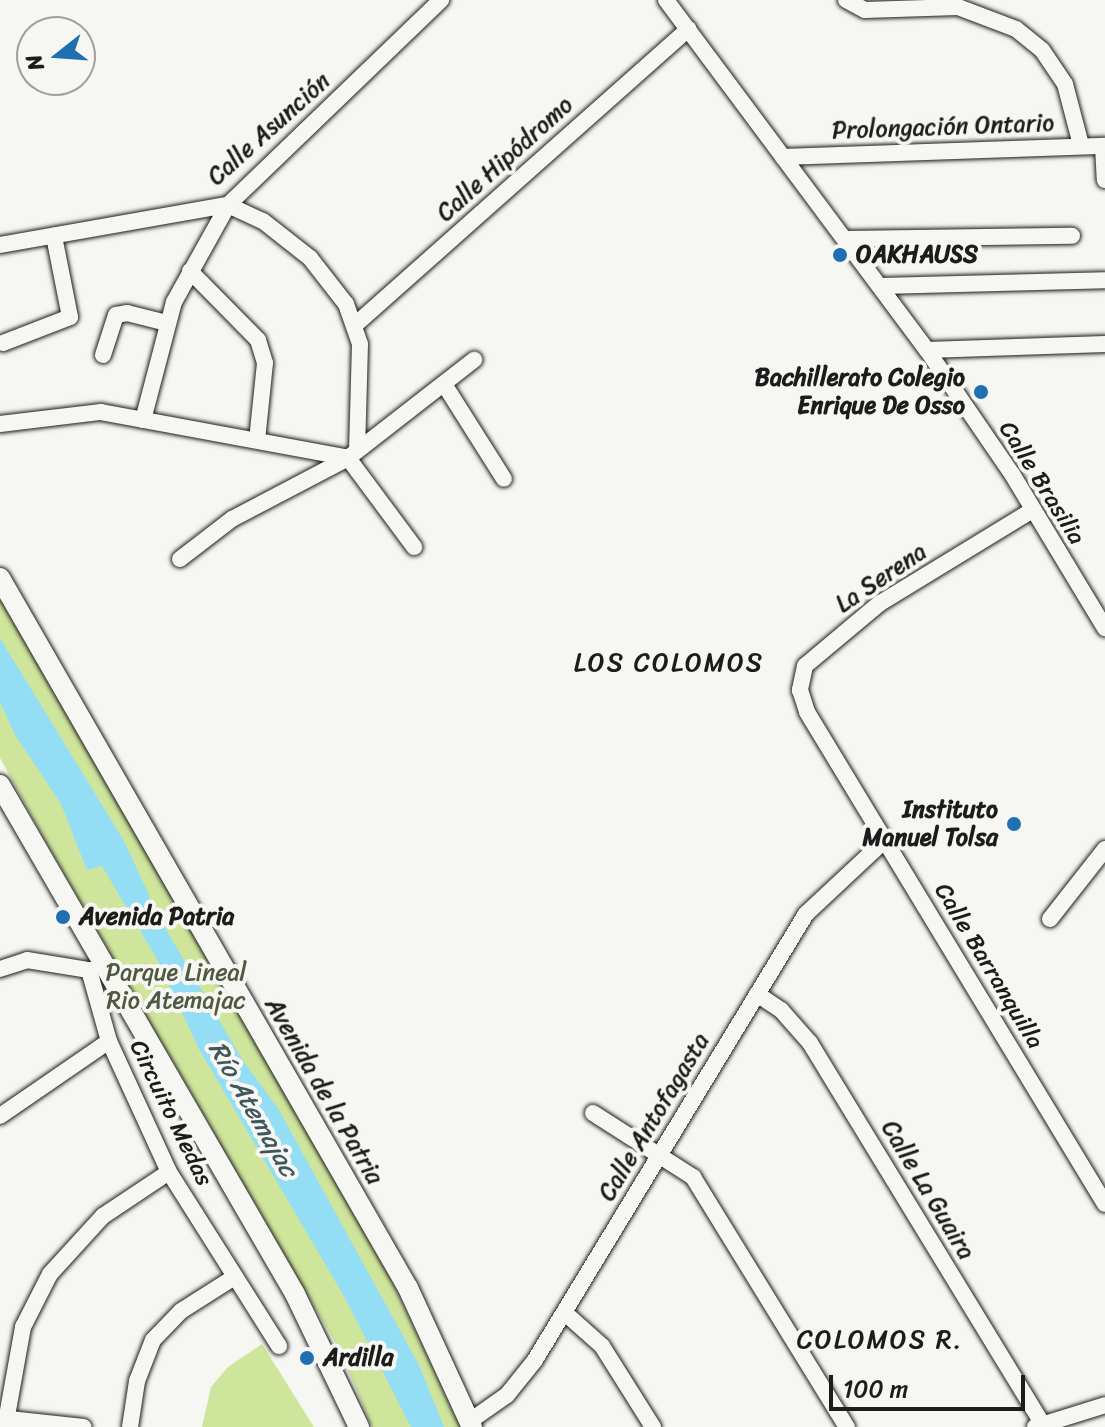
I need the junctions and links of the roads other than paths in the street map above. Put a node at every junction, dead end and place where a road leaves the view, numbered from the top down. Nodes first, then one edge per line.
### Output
1 (441, 0) edge
2 (666, 0) edge
3 (846, 0) edge
4 (688, 29) junction
5 (1081, 145) junction
6 (1104, 146) edge
7 (783, 157) junction
8 (1105, 180) edge
9 (228, 205) junction
10 (54, 236) junction
11 (1072, 236) dead end
12 (846, 239) junction
13 (0, 245) edge
14 (190, 271) junction
15 (1105, 280) edge
16 (881, 286) junction
17 (167, 323) junction
18 (355, 325) junction
19 (3, 343) dead end
20 (1105, 344) edge
21 (927, 350) junction
22 (103, 355) dead end
23 (474, 360) dead end
24 (444, 384) junction
25 (143, 420) junction
26 (0, 424) edge
27 (257, 440) junction
28 (353, 454) junction
29 (504, 479) dead end
30 (1031, 511) junction
31 (414, 547) dead end
32 (180, 559) dead end
33 (0, 578) edge
34 (1105, 628) edge
35 (807, 712) joint
36 (0, 785) edge
37 (885, 840) junction
38 (1105, 849) edge
39 (1050, 919) dead end
40 (93, 963) junction
41 (0, 969) edge
42 (757, 994) junction
43 (109, 1041) junction
44 (593, 1113) dead end
45 (0, 1116) edge
46 (659, 1154) junction
47 (169, 1172) junction
48 (1105, 1204) edge
49 (233, 1278) junction
50 (565, 1313) junction
51 (279, 1346) dead end
52 (1105, 1405) edge
53 (4, 1421) edge
54 (471, 1424) edge
55 (1039, 1426) edge
56 (84, 1427) edge
57 (130, 1427) edge
58 (359, 1427) edge
59 (653, 1427) edge
60 (847, 1427) edge

1 - 9 street, Calle Asunción
2 - 4 street, Calle Brasilia
3 - 5 street
4 - 7 street, Calle Brasilia
4 - 18 street, Calle Hipódromo
5 - 6 street, Prolongación Ontario
5 - 7 street, Prolongación Ontario
6 - 8 street
7 - 12 street, Calle Brasilia
9 - 10 street, Calle Asunción
9 - 14 street
9 - 18 street
10 - 13 street, Calle Asunción
10 - 19 street
11 - 12 street
12 - 16 street, Calle Brasilia
14 - 17 street
14 - 27 street
15 - 16 street
16 - 21 street, Calle Brasilia
17 - 22 street
17 - 25 street
18 - 28 street
20 - 21 street
21 - 30 street, Calle Brasilia
23 - 24 street
24 - 28 street
24 - 29 street
25 - 26 street
25 - 27 street
27 - 28 street
28 - 31 street
28 - 32 street
30 - 34 street, Calle Brasilia
30 - 35 street, La Serena
33 - 54 main road, Avenida de la Patria
35 - 37 street, Calle Barranquilla
36 - 40 main road
37 - 42 street, Calle Antofagasta
37 - 48 street, Calle Barranquilla
38 - 39 street
40 - 41 street
40 - 43 street, Circuito Medas
40 - 58 main road
42 - 46 street, Calle Antofagasta
42 - 55 street, Calle La Guaira
43 - 45 street
43 - 47 street, Circuito Medas
44 - 46 street
46 - 50 street, Calle Antofagasta
46 - 60 street
47 - 49 street, Circuito Medas
47 - 53 street
49 - 51 street, Circuito Medas
49 - 57 street
50 - 54 street, Calle Antofagasta
50 - 59 street
52 - 55 street
53 - 56 street

